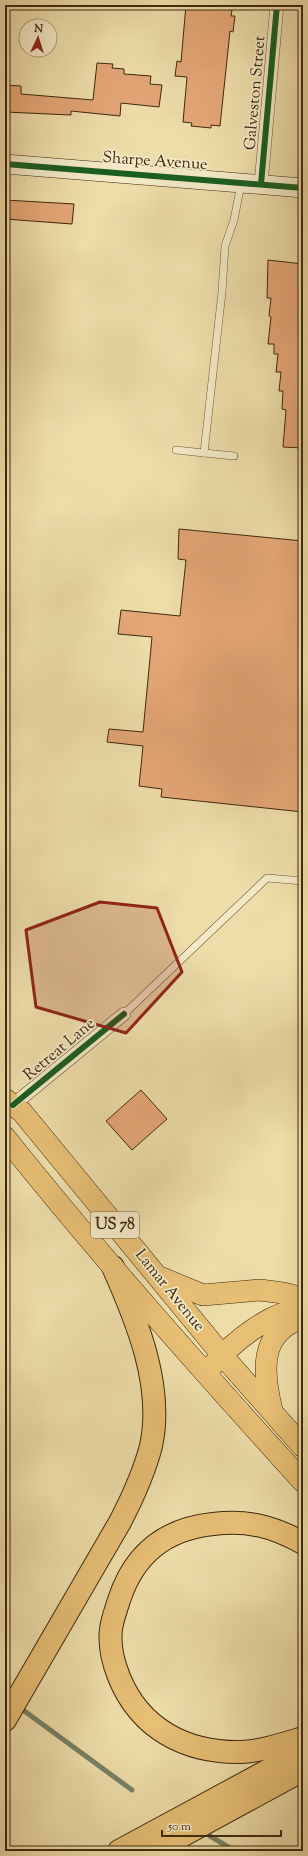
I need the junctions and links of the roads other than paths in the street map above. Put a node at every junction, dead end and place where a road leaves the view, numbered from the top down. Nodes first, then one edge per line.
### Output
1 (277, 5) edge
2 (5, 164) edge
3 (241, 182) junction
4 (261, 184) junction
5 (303, 188) edge
6 (176, 450) dead end
7 (204, 453) junction
8 (234, 456) dead end
9 (303, 881) edge
10 (124, 1014) joint
11 (9, 1102) edge
12 (5, 1137) edge
13 (113, 1267) junction
14 (156, 1275) junction
15 (303, 1298) edge
16 (303, 1308) edge
17 (303, 1318) edge
18 (222, 1355) junction
19 (205, 1374) junction
20 (273, 1413) junction
21 (303, 1447) edge
22 (303, 1482) edge
23 (303, 1543) edge
24 (5, 1720) edge
25 (303, 1738) edge
26 (303, 1748) edge
27 (303, 1770) edge
28 (119, 1851) edge
29 (154, 1851) edge

1 - 4 street, Galveston Street
2 - 3 street, Sharpe Avenue
3 - 4 street, Sharpe Avenue
3 - 7 lane
4 - 5 street, Sharpe Avenue
6 - 7 lane
7 - 8 lane
9 - 10 lane
10 - 11 street, Retreat Lane
11 - 14 main road, Lamar Avenue / US 78
12 - 13 main road, Lamar Avenue / US 78
13 - 19 main road, Lamar Avenue / US 78
13 - 24 highway
14 - 15 main road
14 - 18 main road, Lamar Avenue / US 78
16 - 18 main road
17 - 20 main road
18 - 19 main road
18 - 20 main road, Lamar Avenue / US 78
19 - 22 main road, Lamar Avenue / US 78
20 - 21 main road, Lamar Avenue / US 78
23 - 25 highway
26 - 28 highway
27 - 29 highway

